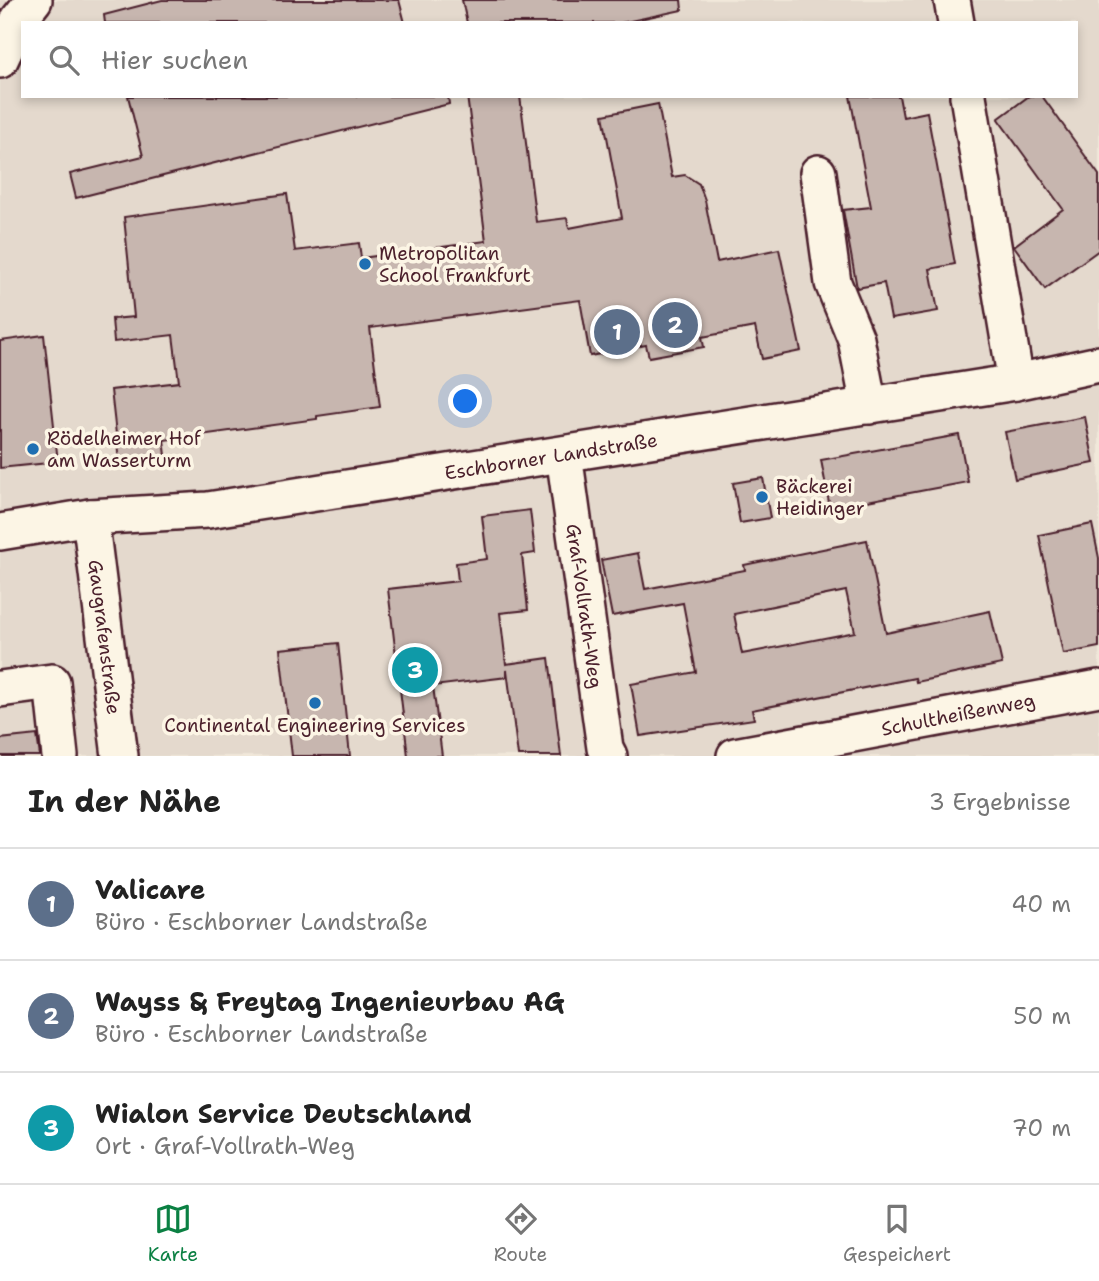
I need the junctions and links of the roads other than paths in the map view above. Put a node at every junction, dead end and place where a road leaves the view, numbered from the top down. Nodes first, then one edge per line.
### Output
1 (34, 0) edge
2 (952, 0) edge
3 (956, 21) edge
4 (0, 60) edge
5 (968, 98) edge
6 (818, 173) dead end
7 (1099, 365) edge
8 (1016, 382) junction
9 (869, 406) junction
10 (564, 454) junction
11 (89, 517) junction
12 (0, 532) edge
13 (1099, 688) edge
14 (0, 689) edge
15 (780, 752) edge
16 (60, 756) edge
17 (120, 756) edge
18 (609, 756) edge
19 (735, 756) edge

1 - 4 street
2 - 3 street
5 - 8 street
6 - 9 street
7 - 8 street, Eschborner Landstraße
8 - 9 street, Eschborner Landstraße
9 - 10 street, Eschborner Landstraße
10 - 11 street, Eschborner Landstraße
10 - 18 street, Graf-Vollrath-Weg
11 - 12 street, Eschborner Landstraße
11 - 17 street, Gaugrafenstraße
13 - 15 street, Schultheißenweg
14 - 16 street
15 - 19 street, Schultheißenweg

